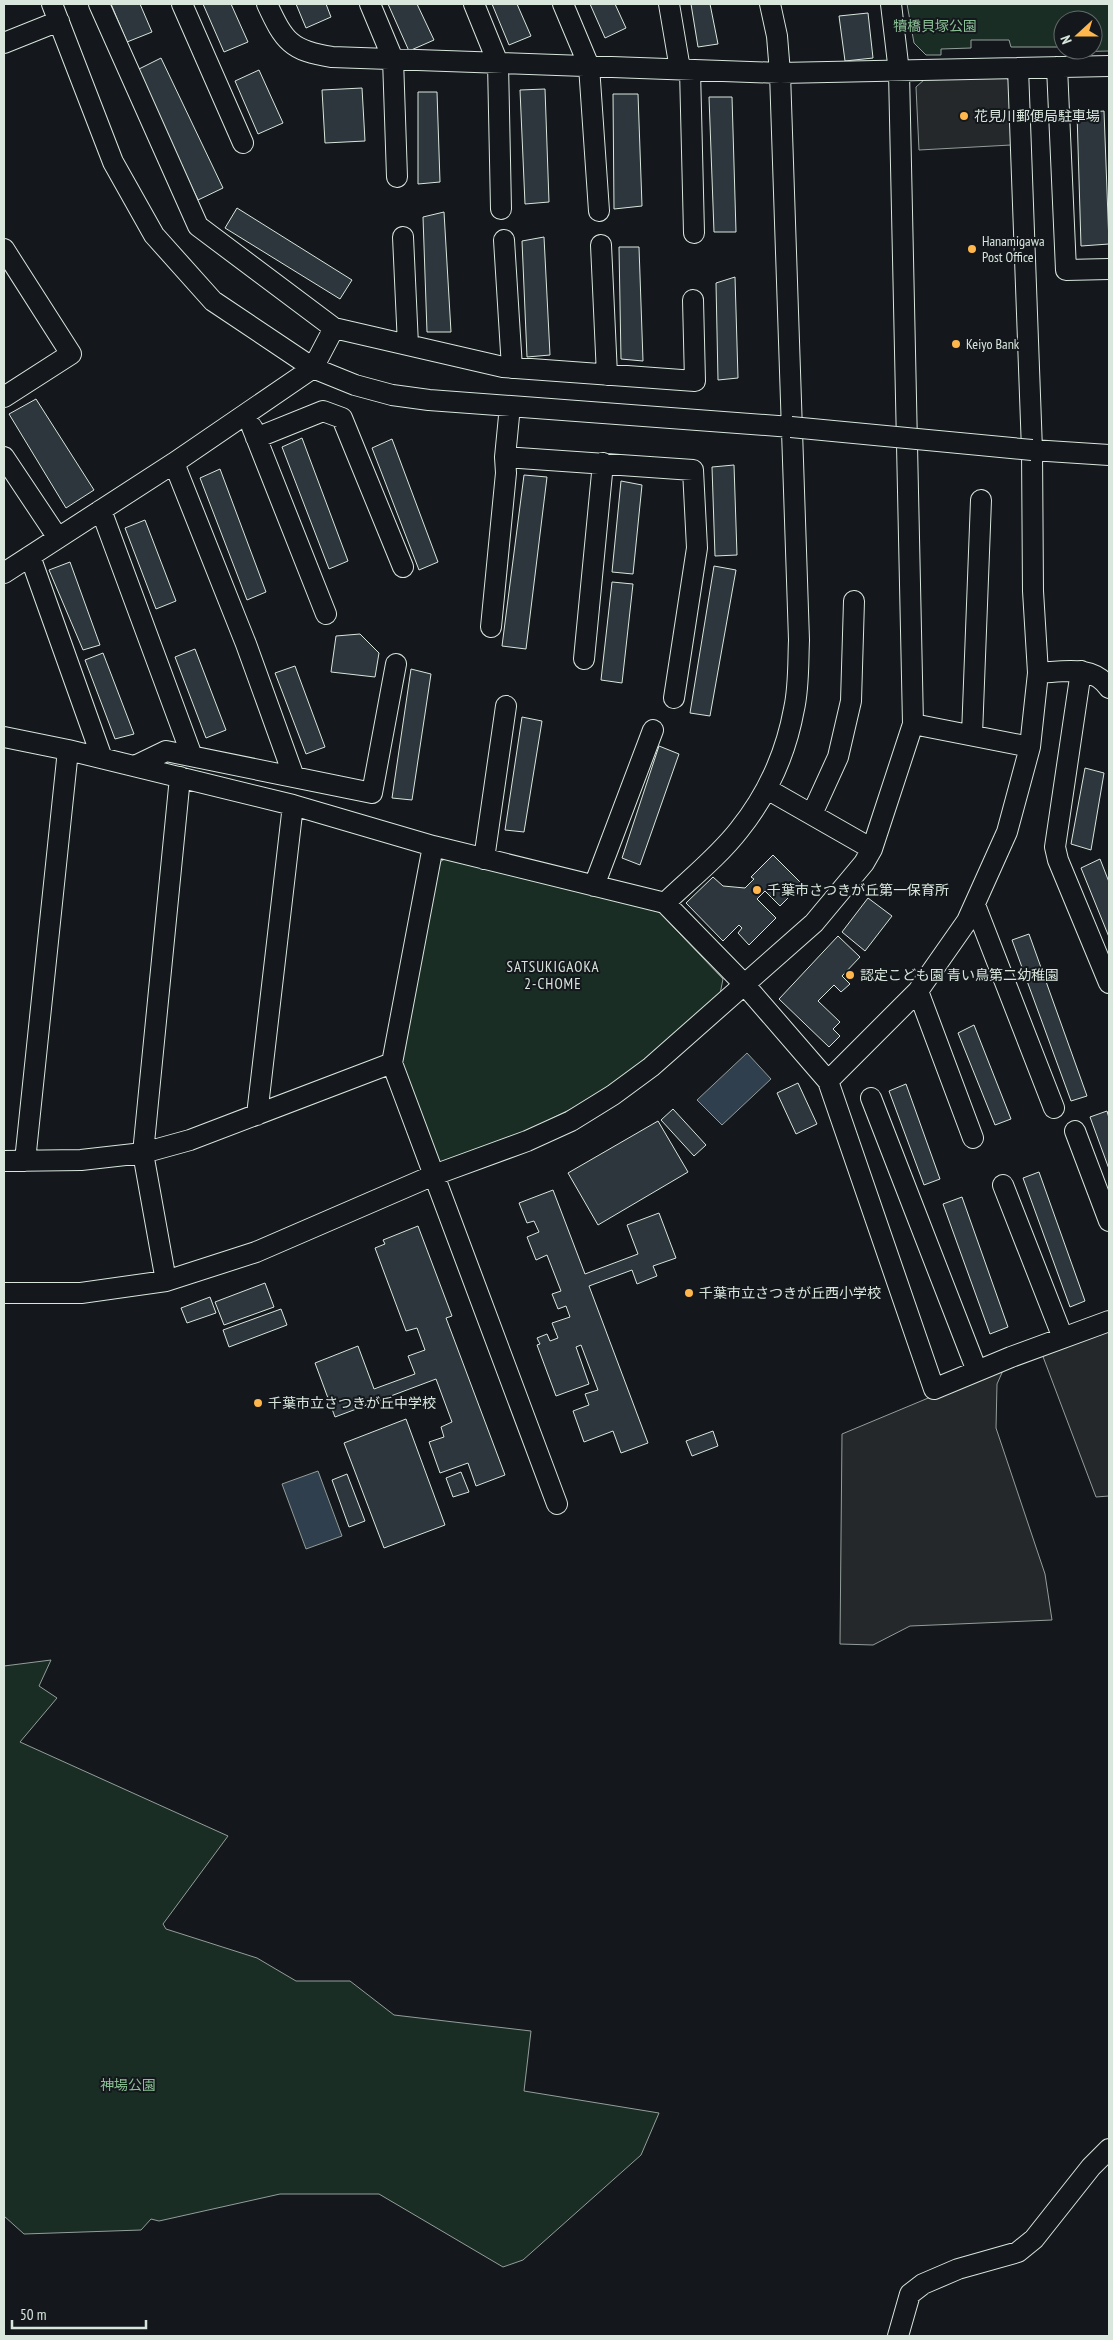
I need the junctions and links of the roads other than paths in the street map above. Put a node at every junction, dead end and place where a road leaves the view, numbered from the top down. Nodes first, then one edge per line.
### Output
1 (99, 4) edge
2 (182, 4) edge
3 (267, 4) edge
4 (370, 4) edge
5 (474, 4) edge
6 (564, 4) edge
7 (669, 4) edge
8 (770, 4) edge
9 (891, 4) edge
10 (55, 12) edge
11 (4, 43) edge
12 (393, 59) junction
13 (498, 63) junction
14 (590, 66) junction
15 (1109, 66) edge
16 (1056, 67) junction
17 (1018, 68) junction
18 (685, 70) junction
19 (899, 72) junction
20 (780, 73) junction
21 (242, 143) dead end
22 (397, 177) dead end
23 (501, 209) dead end
24 (599, 211) dead end
25 (694, 233) dead end
26 (404, 237) dead end
27 (504, 240) dead end
28 (601, 245) dead end
29 (4, 249) edge
30 (1109, 269) edge
31 (693, 300) dead end
32 (334, 328) junction
33 (408, 345) junction
34 (313, 368) junction
35 (512, 368) junction
36 (606, 375) junction
37 (4, 397) edge
38 (510, 406) junction
39 (247, 413) junction
40 (791, 427) junction
41 (256, 438) junction
42 (1032, 450) junction
43 (1109, 455) edge
44 (505, 456) junction
45 (4, 457) edge
46 (174, 463) junction
47 (603, 464) junction
48 (981, 500) dead end
49 (101, 510) junction
50 (58, 538) junction
51 (30, 556) junction
52 (403, 567) dead end
53 (4, 573) edge
54 (854, 601) dead end
55 (326, 614) dead end
56 (491, 627) dead end
57 (584, 660) dead end
58 (396, 664) dead end
59 (1081, 671) junction
60 (1038, 673) junction
61 (1109, 688) edge
62 (674, 698) dead end
63 (506, 706) dead end
64 (912, 724) junction
65 (653, 730) dead end
66 (972, 736) junction
67 (4, 737) edge
68 (1030, 747) junction
69 (68, 750) junction
70 (192, 756) junction
71 (102, 758) junction
72 (135, 766) junction
73 (180, 777) junction
74 (294, 777) junction
75 (767, 789) junction
76 (293, 804) junction
77 (812, 814) junction
78 (433, 846) junction
79 (872, 849) junction
80 (484, 859) junction
81 (594, 886) junction
82 (665, 902) junction
83 (975, 904) junction
84 (1109, 983) edge
85 (744, 984) junction
86 (918, 991) junction
87 (392, 1064) junction
88 (828, 1081) junction
89 (871, 1098) dead end
90 (1054, 1108) dead end
91 (257, 1115) junction
92 (1075, 1131) dead end
93 (973, 1138) dead end
94 (143, 1153) junction
95 (4, 1161) edge
96 (25, 1161) junction
97 (434, 1175) junction
98 (1003, 1185) dead end
99 (1109, 1221) edge
100 (166, 1281) junction
101 (4, 1293) edge
102 (1109, 1321) edge
103 (1063, 1338) junction
104 (977, 1372) junction
105 (557, 1504) dead end
106 (1109, 2149) edge
107 (898, 2336) edge

1 - 32 street
2 - 21 street
3 - 12 street
4 - 12 street
5 - 13 street
6 - 14 street
7 - 18 street
8 - 20 street
9 - 19 street
10 - 11 street
10 - 34 street
12 - 13 street
12 - 22 street
13 - 14 street
13 - 23 street
14 - 18 street
14 - 24 street
15 - 16 street
16 - 17 street
16 - 30 street
17 - 19 street
17 - 42 street
18 - 20 street
18 - 25 street
19 - 20 street
19 - 64 street
20 - 40 street
26 - 33 street
27 - 35 street
28 - 36 street
29 - 37 street
31 - 36 street
32 - 33 street
32 - 34 street
33 - 35 street
34 - 38 street
34 - 39 street
35 - 36 street
38 - 40 street
38 - 44 street
39 - 41 street
39 - 46 street
40 - 42 street, bridge
40 - 75 street
41 - 52 street
41 - 55 street
42 - 43 street
42 - 60 street
44 - 47 street
44 - 56 street
45 - 50 street
46 - 49 street
46 - 74 street
47 - 57 street
47 - 62 street
48 - 66 street
49 - 50 street
49 - 70 street
50 - 51 street
51 - 53 street
51 - 71 street
54 - 77 street
58 - 74 street
59 - 60 street
59 - 61 street
59 - 84 street
60 - 68 street
63 - 80 street
64 - 66 street
64 - 79 street
65 - 81 street
66 - 68 street
67 - 69 street
68 - 83 street
69 - 71 street
69 - 96 street
70 - 72 street
70 - 74 street
71 - 72 street
72 - 73 street
73 - 76 street
73 - 94 street
75 - 77 street
75 - 82 street
76 - 78 street
76 - 91 street
77 - 79 street
78 - 80 street
78 - 87 street
79 - 85 street
80 - 81 street
81 - 82 street
82 - 85 street
83 - 86 street
83 - 90 street
85 - 88 street
85 - 97 street
86 - 88 street
86 - 93 street
87 - 91 street
87 - 97 street
88 - 104 street
89 - 104 street
91 - 94 street
92 - 99 street
94 - 96 street
94 - 100 street
95 - 96 street
97 - 100 street
97 - 105 street
98 - 103 street
100 - 101 street
102 - 103 street
103 - 104 street
106 - 107 street

